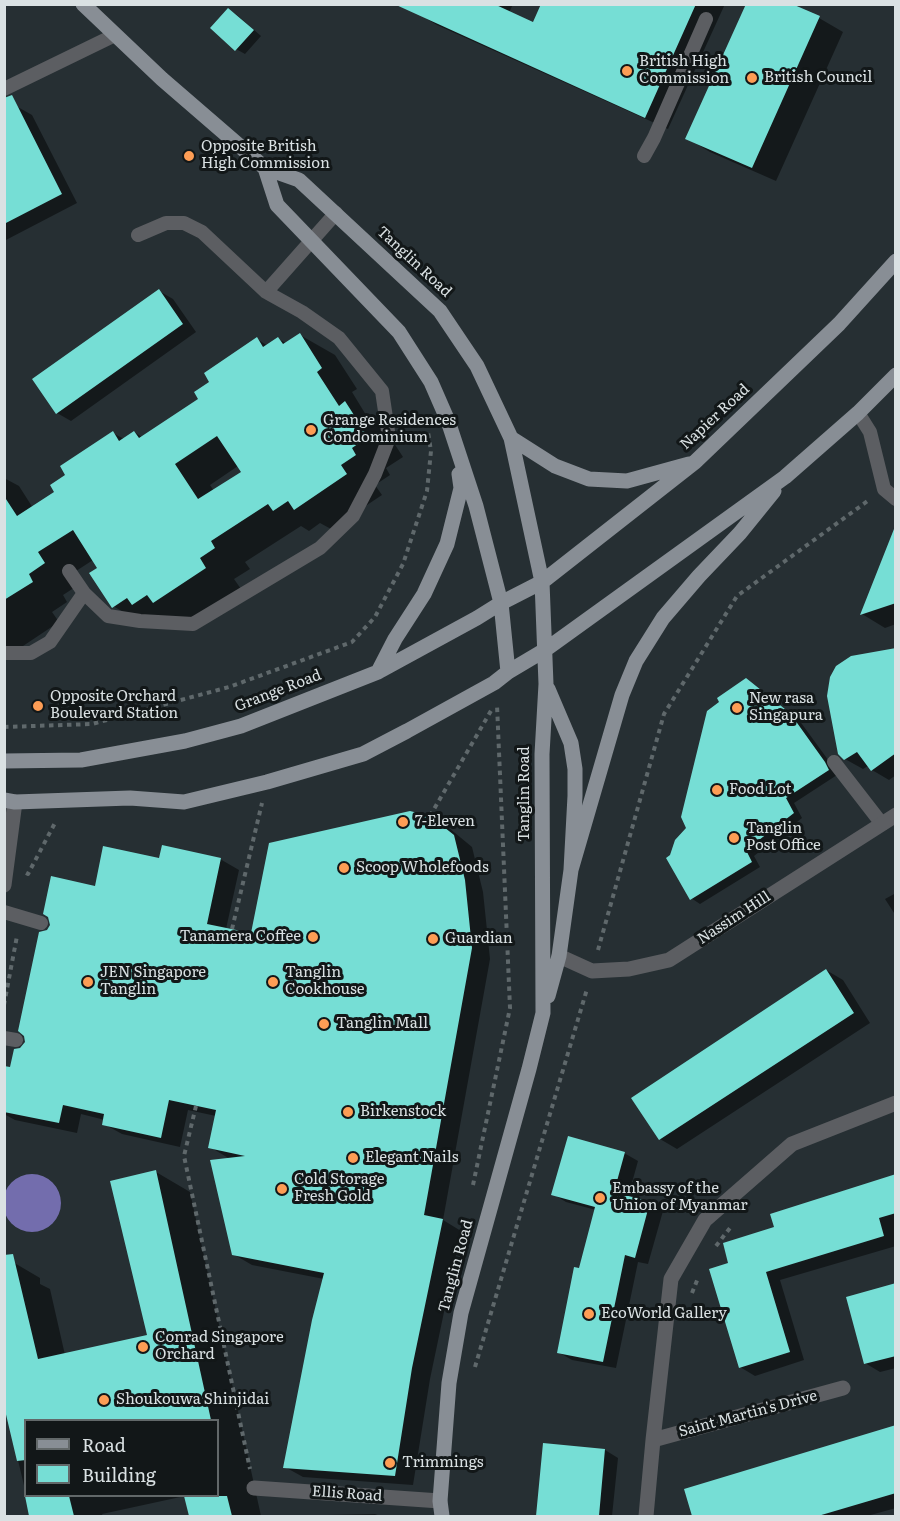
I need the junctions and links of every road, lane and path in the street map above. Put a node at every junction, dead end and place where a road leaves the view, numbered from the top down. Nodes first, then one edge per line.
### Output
1 (83, 4) edge
2 (706, 19) dead end
3 (115, 35) junction
4 (4, 90) edge
5 (644, 156) dead end
6 (264, 168) junction
7 (336, 213) junction
8 (138, 235) dead end
9 (311, 242) junction
10 (896, 261) edge
11 (266, 292) junction
12 (896, 375) edge
13 (858, 412) junction
14 (448, 421) junction
15 (511, 438) junction
16 (695, 462) junction
17 (785, 477) junction
18 (896, 499) edge
19 (69, 571) dead end
20 (543, 582) junction
21 (84, 593) junction
22 (501, 603) junction
23 (545, 650) junction
24 (4, 653) edge
25 (378, 672) junction
26 (508, 672) junction
27 (546, 684) junction
28 (4, 760) edge
29 (834, 762) dead end
30 (267, 782) junction
31 (10, 801) edge
32 (896, 815) edge
33 (430, 816) dead end
34 (58, 817) dead end
35 (882, 824) junction
36 (6, 870) junction
37 (571, 870) junction
38 (28, 874) junction
39 (4, 885) edge
40 (4, 912) edge
41 (21, 917) junction
42 (41, 923) dead end
43 (232, 929) dead end
44 (560, 956) junction
45 (4, 1005) edge
46 (543, 1013) junction
47 (896, 1104) edge
48 (196, 1106) dead end
49 (471, 1194) dead end
50 (734, 1223) dead end
51 (712, 1251) dead end
52 (701, 1269) dead end
53 (691, 1296) dead end
54 (843, 1388) dead end
55 (653, 1440) junction
56 (254, 1488) joint
57 (440, 1501) junction
58 (442, 1516) edge
59 (646, 1516) edge

1 - 3 main road, Tanglin Road
2 - 5 lane
3 - 4 lane
3 - 6 main road, Tanglin Road
6 - 7 main road, Tanglin Road
6 - 9 main road, Tanglin Road
7 - 9 lane
7 - 15 main road, Tanglin Road
8 - 11 lane
9 - 11 lane
9 - 14 main road, Tanglin Road
10 - 16 main road, Napier Road
11 - 21 lane
12 - 13 main road
13 - 17 main road
13 - 18 lane
14 - 22 main road, Tanglin Road
14 - 25 main road
15 - 16 main road
15 - 20 main road, Tanglin Road
16 - 20 main road, Napier Road
17 - 23 main road
17 - 37 main road
19 - 21 lane
20 - 22 main road, Grange Road
20 - 23 main road, Tanglin Road
21 - 24 lane
22 - 25 main road, Grange Road
22 - 26 main road, Tanglin Road
23 - 26 main road
23 - 27 main road, Tanglin Road
25 - 28 main road, Grange Road
26 - 30 main road
27 - 37 main road
27 - 46 main road, Tanglin Road
29 - 35 lane
30 - 31 main road
30 - 43 path
31 - 36 street
32 - 35 street, Nassim Hill
33 - 49 path
34 - 38 path
35 - 44 street, Nassim Hill
36 - 38 path
36 - 39 street
37 - 44 main road
38 - 41 path
40 - 41 lane
41 - 42 lane
41 - 45 path
44 - 46 main road
46 - 57 main road, Tanglin Road
47 - 55 street, Saint Martin's Drive
48 - 56 path
50 - 51 path
52 - 53 path
54 - 55 street, Saint Martin's Drive
55 - 59 street, Saint Martin's Drive
56 - 57 street, Ellis Road
57 - 58 main road, Tanglin Road

